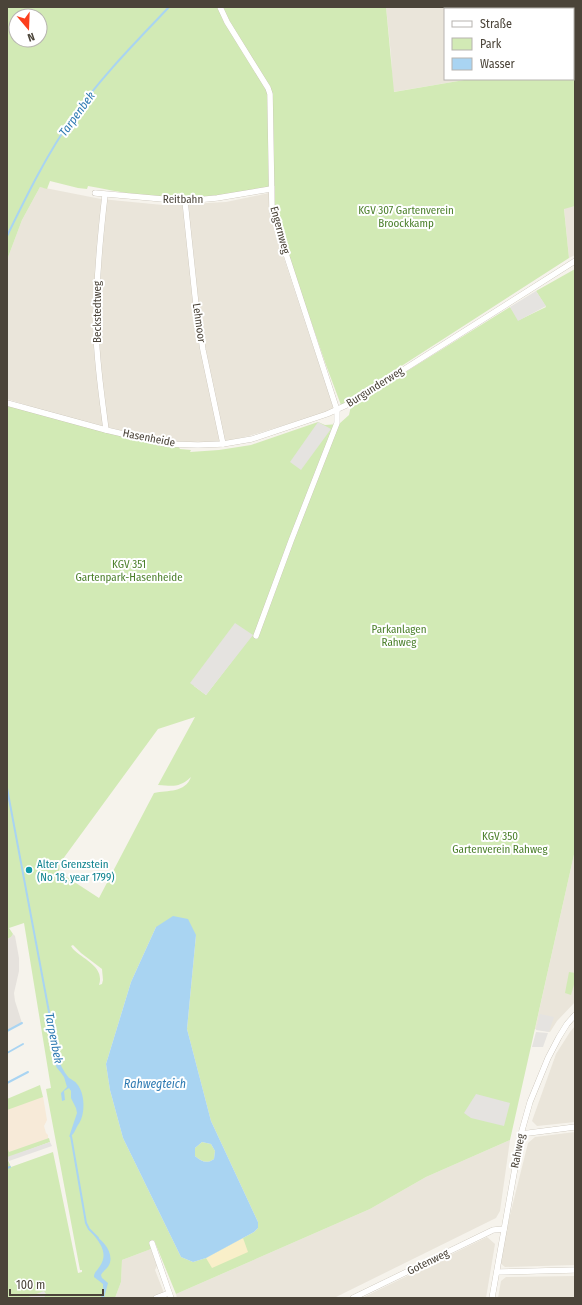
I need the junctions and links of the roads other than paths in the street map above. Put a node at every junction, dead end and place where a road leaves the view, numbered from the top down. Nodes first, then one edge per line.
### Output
1 (220, 7) edge
2 (271, 189) junction
3 (95, 193) dead end
4 (105, 195) junction
5 (185, 201) junction
6 (575, 261) edge
7 (7, 403) edge
8 (337, 410) junction
9 (106, 430) junction
10 (223, 444) junction
11 (256, 636) dead end
12 (575, 1015) edge
13 (575, 1127) edge
14 (521, 1134) junction
15 (504, 1229) junction
16 (152, 1243) dead end
17 (575, 1270) edge
18 (498, 1272) junction
19 (170, 1295) edge
20 (156, 1298) edge
21 (353, 1298) edge
22 (492, 1298) edge

1 - 2 street, Engernweg
2 - 5 street, Reitbahn
2 - 8 street, Engernweg
3 - 4 street, Reitbahn
4 - 5 street, Reitbahn
4 - 9 street, Beckstedtweg
5 - 10 street, Lehmoor
6 - 8 street, Burgunderweg
7 - 9 street, Hasenheide
8 - 10 street, Hasenheide
8 - 11 street, Burgunderweg
9 - 10 street, Hasenheide
12 - 14 street, Rahweg
13 - 14 street
14 - 15 street, Rahweg
15 - 18 street, Rahweg
15 - 21 street, Gotenweg
16 - 19 street
17 - 18 street
18 - 22 street, Rahweg
19 - 20 street

